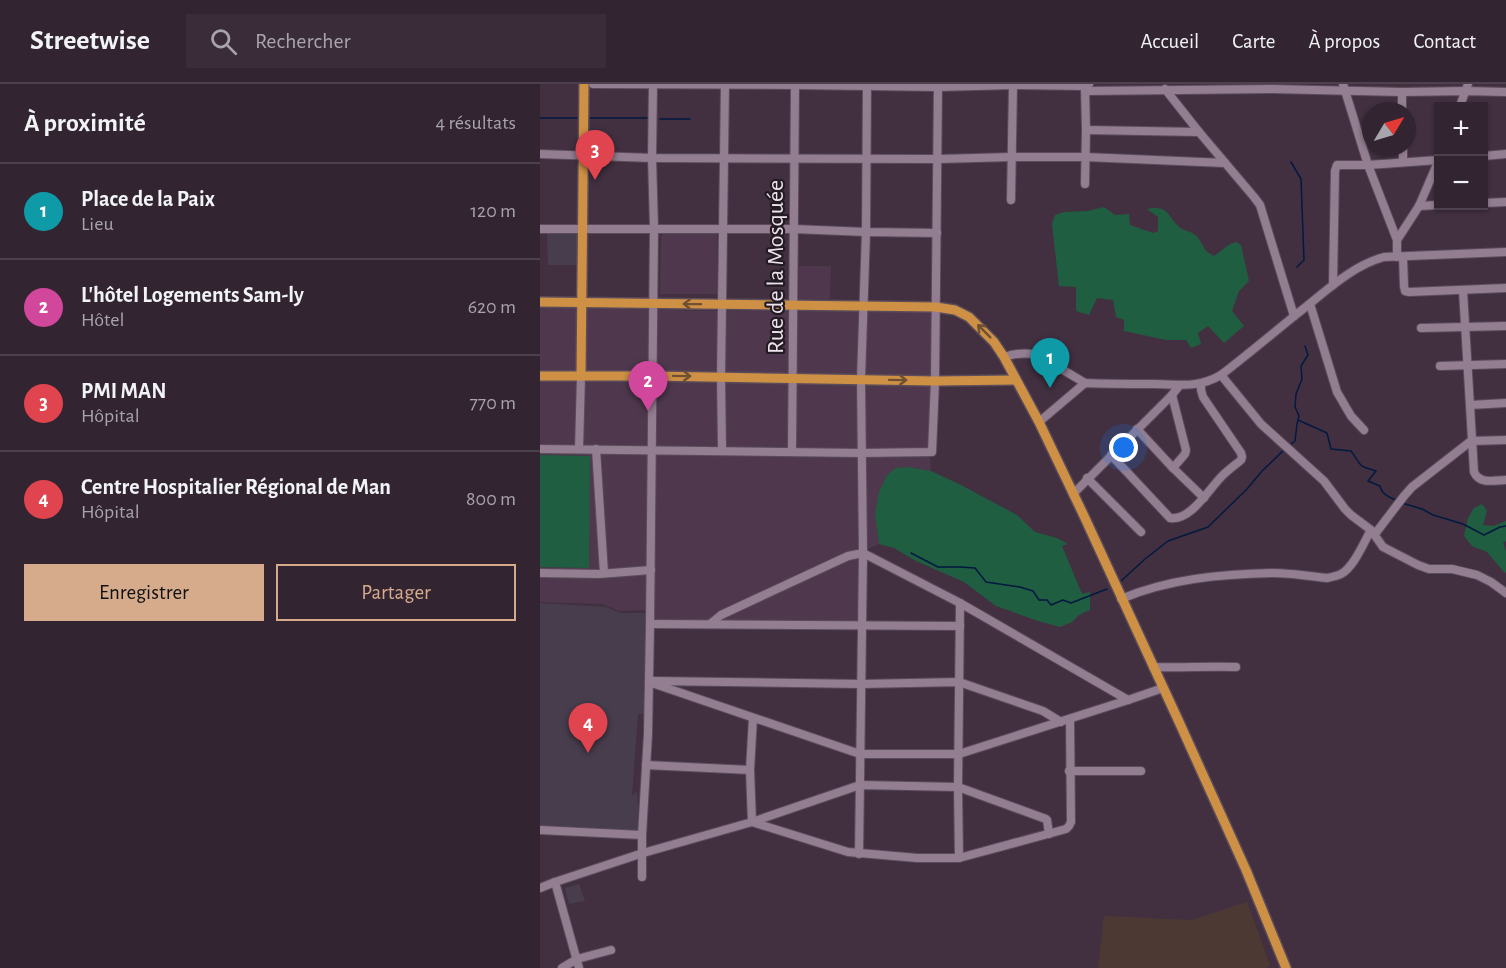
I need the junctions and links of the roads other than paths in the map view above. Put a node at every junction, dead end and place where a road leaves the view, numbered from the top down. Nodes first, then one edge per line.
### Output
1 (584, 84) edge
2 (593, 84) edge
3 (725, 84) edge
4 (795, 84) edge
5 (653, 85) edge
6 (867, 85) edge
7 (1013, 85) edge
8 (938, 86) edge
9 (1086, 86) edge
10 (1272, 86) edge
11 (1344, 87) edge
12 (1467, 87) edge
13 (1165, 89) junction
14 (1402, 92) junction
15 (1506, 92) edge
16 (1402, 102) edge
17 (1461, 102) edge
18 (1086, 130) junction
19 (1199, 132) junction
20 (540, 154) edge
21 (1506, 154) edge
22 (584, 156) junction
23 (1403, 156) edge
24 (1488, 156) edge
25 (1012, 157) junction
26 (1085, 157) junction
27 (652, 158) junction
28 (724, 158) junction
29 (795, 158) junction
30 (866, 159) junction
31 (938, 159) junction
32 (1434, 161) edge
33 (1403, 162) junction
34 (1225, 163) junction
35 (1368, 165) junction
36 (1434, 170) edge
37 (1085, 184) dead end
38 (1011, 200) dead end
39 (1506, 202) edge
40 (1488, 203) edge
41 (1434, 205) edge
42 (1419, 206) junction
43 (654, 228) junction
44 (540, 229) edge
45 (724, 229) junction
46 (794, 229) junction
47 (584, 230) junction
48 (866, 232) junction
49 (937, 233) junction
50 (1397, 240) junction
51 (1506, 252) edge
52 (1400, 257) junction
53 (1333, 285) junction
54 (1506, 288) edge
55 (1463, 291) junction
56 (540, 302) edge
57 (582, 302) junction
58 (653, 303) junction
59 (722, 304) junction
60 (1310, 304) junction
61 (794, 305) junction
62 (862, 306) junction
63 (936, 307) junction
64 (1294, 316) junction
65 (1506, 326) edge
66 (1421, 328) dead end
67 (1466, 328) junction
68 (1004, 357) junction
69 (1506, 364) edge
70 (1440, 366) dead end
71 (1467, 366) junction
72 (1221, 375) junction
73 (540, 376) edge
74 (581, 376) junction
75 (652, 376) junction
76 (721, 377) junction
77 (794, 377) junction
78 (861, 379) junction
79 (1016, 380) junction
80 (935, 381) junction
81 (1085, 383) junction
82 (1201, 384) junction
83 (1179, 386) junction
84 (1172, 395) junction
85 (1506, 403) edge
86 (1470, 405) junction
87 (1039, 422) junction
88 (1137, 429) junction
89 (1364, 430) dead end
90 (1506, 440) edge
91 (1472, 441) junction
92 (540, 449) edge
93 (579, 449) junction
94 (596, 449) junction
95 (652, 450) junction
96 (722, 450) junction
97 (792, 451) junction
98 (861, 453) junction
99 (1111, 455) junction
100 (1173, 468) junction
101 (1087, 478) junction
102 (1506, 480) edge
103 (1072, 494) junction
104 (1204, 498) junction
105 (1141, 532) dead end
106 (1373, 532) junction
107 (863, 553) junction
108 (651, 570) junction
109 (540, 573) edge
110 (604, 573) junction
111 (1506, 593) edge
112 (1121, 599) junction
113 (960, 603) junction
114 (650, 624) junction
115 (710, 624) junction
116 (862, 626) junction
117 (960, 626) junction
118 (1236, 667) dead end
119 (1153, 668) junction
120 (649, 682) junction
121 (959, 682) junction
122 (861, 684) junction
123 (1163, 688) junction
124 (1128, 700) junction
125 (753, 718) junction
126 (1070, 719) junction
127 (1061, 722) junction
128 (860, 754) junction
129 (958, 754) junction
130 (646, 765) junction
131 (750, 770) junction
132 (1069, 771) junction
133 (1141, 771) dead end
134 (860, 785) junction
135 (958, 787) junction
136 (752, 822) junction
137 (540, 830) edge
138 (1049, 834) junction
139 (642, 835) junction
140 (643, 853) junction
141 (860, 854) junction
142 (959, 858) junction
143 (642, 877) dead end
144 (555, 882) junction
145 (540, 888) edge
146 (611, 950) dead end
147 (577, 959) junction
148 (562, 968) edge
149 (579, 968) edge
150 (1286, 968) edge

1 - 22 main road
2 - 5 street
3 - 4 street
3 - 5 street
3 - 28 street
4 - 6 street
4 - 29 street, Rue de la Mosquée
5 - 27 street
6 - 8 street
6 - 30 street
7 - 8 street
7 - 9 street
7 - 25 street
8 - 31 street
9 - 13 street
9 - 18 street
10 - 11 street
10 - 13 street
11 - 14 street
11 - 35 street
12 - 14 street
12 - 15 street
12 - 17 street
13 - 19 street
14 - 16 street
18 - 19 street
18 - 26 street
19 - 34 street
20 - 22 street
21 - 24 street
22 - 27 street
22 - 47 main road
23 - 33 street
25 - 26 street
25 - 31 street
25 - 38 street
26 - 34 street
26 - 37 street
27 - 28 street
27 - 43 street
28 - 29 street
28 - 45 street
29 - 30 street
29 - 46 street, Rue de la Mosquée
30 - 31 street
30 - 48 street
31 - 49 street
32 - 33 street
33 - 35 street
34 - 64 street
35 - 50 street
35 - 53 street
36 - 42 street
39 - 40 street
41 - 42 street
42 - 50 street
43 - 45 street
43 - 47 street
43 - 58 street
44 - 47 street
45 - 46 street
45 - 59 street
46 - 48 street
46 - 61 street, Rue de la Mosquée
47 - 57 main road
48 - 49 street
48 - 62 street
49 - 63 street
50 - 52 street
51 - 52 street
52 - 53 street
52 - 55 street
53 - 60 street
54 - 55 street
55 - 67 street
56 - 57 main road
57 - 58 main road
57 - 74 main road
59 -> 58 main road
58 - 75 street
59 - 61 main road
59 - 76 street
60 - 64 street
60 - 89 street
61 - 62 main road
61 - 77 street, Rue de la Mosquée
62 - 63 main road
62 - 78 street
68 -> 63 main road
63 - 80 street
64 - 72 street
65 - 67 street
66 - 67 street
67 - 71 street
68 - 79 main road
68 - 81 street
69 - 71 street
70 - 71 street
71 - 86 street
72 - 82 street
72 - 106 street
73 - 74 main road
74 - 75 main road
74 - 93 street
75 -> 76 main road
75 - 95 street
76 - 77 main road
76 - 96 street
77 - 78 main road
77 - 97 street, Rue de la Mosquée
78 -> 80 main road
78 - 98 street
79 - 80 main road
79 - 87 main road
80 - 98 street
81 - 83 street
81 - 87 street
82 - 83 street
82 - 104 street
83 - 84 street
84 - 88 street
84 - 100 street
85 - 86 street
86 - 91 street
87 - 103 main road
88 - 99 street
88 - 100 street
90 - 91 street
91 - 102 street
91 - 106 street
92 - 93 street
93 - 94 street
94 - 95 street
94 - 110 street
95 - 96 street
95 - 108 street
96 - 97 street
97 - 98 street
98 - 107 street
99 - 101 street
99 - 104 street
100 - 104 street
101 - 103 street
101 - 105 street
103 - 112 main road
106 - 111 street
106 - 112 street
107 - 113 street
107 - 115 street
107 - 116 street
108 - 110 street
108 - 114 street
109 - 110 street
112 - 119 main road
113 - 117 street
113 - 124 street
114 - 115 street
114 - 120 street
115 - 116 street
116 - 117 street
116 - 122 street
117 - 121 street
118 - 119 street
119 - 123 main road
120 - 122 street
120 - 125 street
120 - 130 street
121 - 122 street
121 - 127 street
121 - 129 street
122 - 128 street
123 - 124 street
123 - 150 main road
124 - 126 street
125 - 128 street
125 - 131 street
126 - 127 street
126 - 132 street
127 - 129 street
128 - 129 street
128 - 134 street
129 - 135 street
130 - 131 street
130 - 139 street
131 - 136 street
132 - 133 street
132 - 138 street
134 - 135 street
134 - 136 street
134 - 141 street
135 - 138 street
135 - 142 street
136 - 140 street
136 - 141 street
137 - 139 street
138 - 142 street
139 - 140 street
140 - 143 street
140 - 144 street
141 - 142 street
144 - 145 street
144 - 147 street
146 - 147 street
147 - 148 street
147 - 149 street

